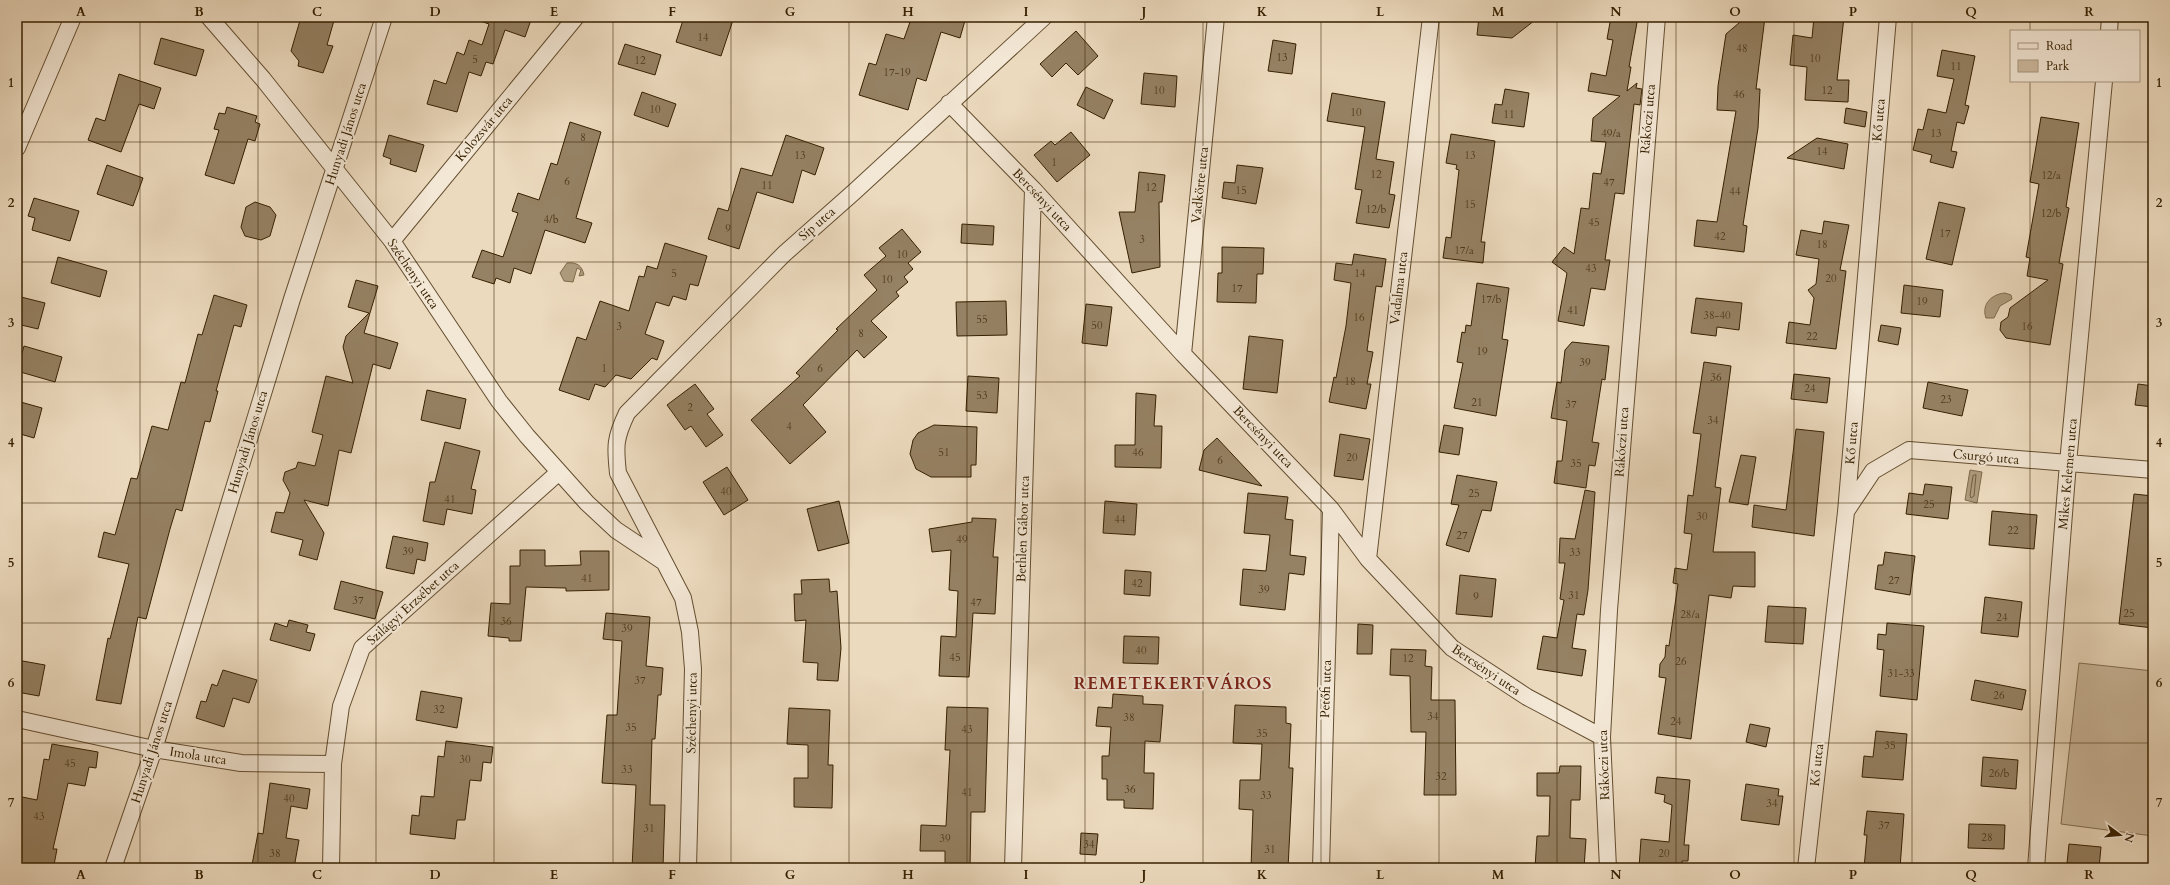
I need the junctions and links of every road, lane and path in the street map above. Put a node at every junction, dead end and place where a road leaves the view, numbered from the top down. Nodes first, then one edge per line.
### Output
1 (74, 17) edge
2 (209, 17) edge
3 (384, 17) edge
4 (576, 17) edge
5 (1044, 17) edge
6 (1216, 17) edge
7 (1431, 17) edge
8 (1657, 17) edge
9 (1888, 17) edge
10 (2110, 17) edge
11 (2109, 30) edge
12 (2104, 82) edge
13 (949, 103) junction
14 (17, 148) edge
15 (336, 169) junction
16 (1033, 189) junction
17 (392, 241) junction
18 (1183, 354) junction
19 (615, 450) joint
20 (2068, 463) junction
21 (2153, 470) edge
22 (559, 472) junction
23 (1331, 509) junction
24 (1846, 512) junction
25 (643, 518) junction
26 (616, 530) junction
27 (1368, 559) junction
28 (665, 563) junction
29 (17, 718) edge
30 (1602, 737) junction
31 (154, 749) junction
32 (333, 764) junction
33 (113, 868) edge
34 (331, 868) edge
35 (688, 868) edge
36 (1013, 868) edge
37 (1321, 868) edge
38 (1608, 868) edge
39 (1806, 868) edge
40 (2036, 868) edge

1 - 14 street
2 - 15 street, Széchenyi utca
3 - 15 street, Hunyadi János utca
4 - 17 street, Kolozsvár utca
5 - 13 street, Síp utca
6 - 18 street, Vadkörte utca
7 - 27 street, Vadalma utca
8 - 30 street, Rákóczi utca
9 - 24 street, Kő utca
10 - 11 street
12 - 20 street, Mikes Kelemen utca
13 - 16 street, Bercsényi utca
13 - 19 street, Síp utca
15 - 17 street, Széchenyi utca
15 - 31 street, Hunyadi János utca
16 - 18 street, Bercsényi utca
16 - 36 street, Bethlen Gábor utca
17 - 22 street, Széchenyi utca
18 - 23 street, Bercsényi utca
19 - 25 street, Széchenyi utca
20 - 21 street, Csurgó utca
20 - 24 street, Csurgó utca
20 - 40 street, Mikes Kelemen utca
22 - 26 street, Széchenyi utca
22 - 32 street, Szilágyi Erzsébet utca
23 - 27 street, Bercsényi utca
23 - 37 street, Petőfi utca
24 - 39 street, Kő utca
25 - 26 street
25 - 28 street, Széchenyi utca
26 - 28 street, Széchenyi utca
27 - 30 street, Bercsényi utca
28 - 35 street, Széchenyi utca
29 - 31 street, Imola utca
30 - 38 street, Rákóczi utca
31 - 32 street, Imola utca
31 - 33 street, Hunyadi János utca
32 - 34 street, Szilágyi Erzsébet utca

